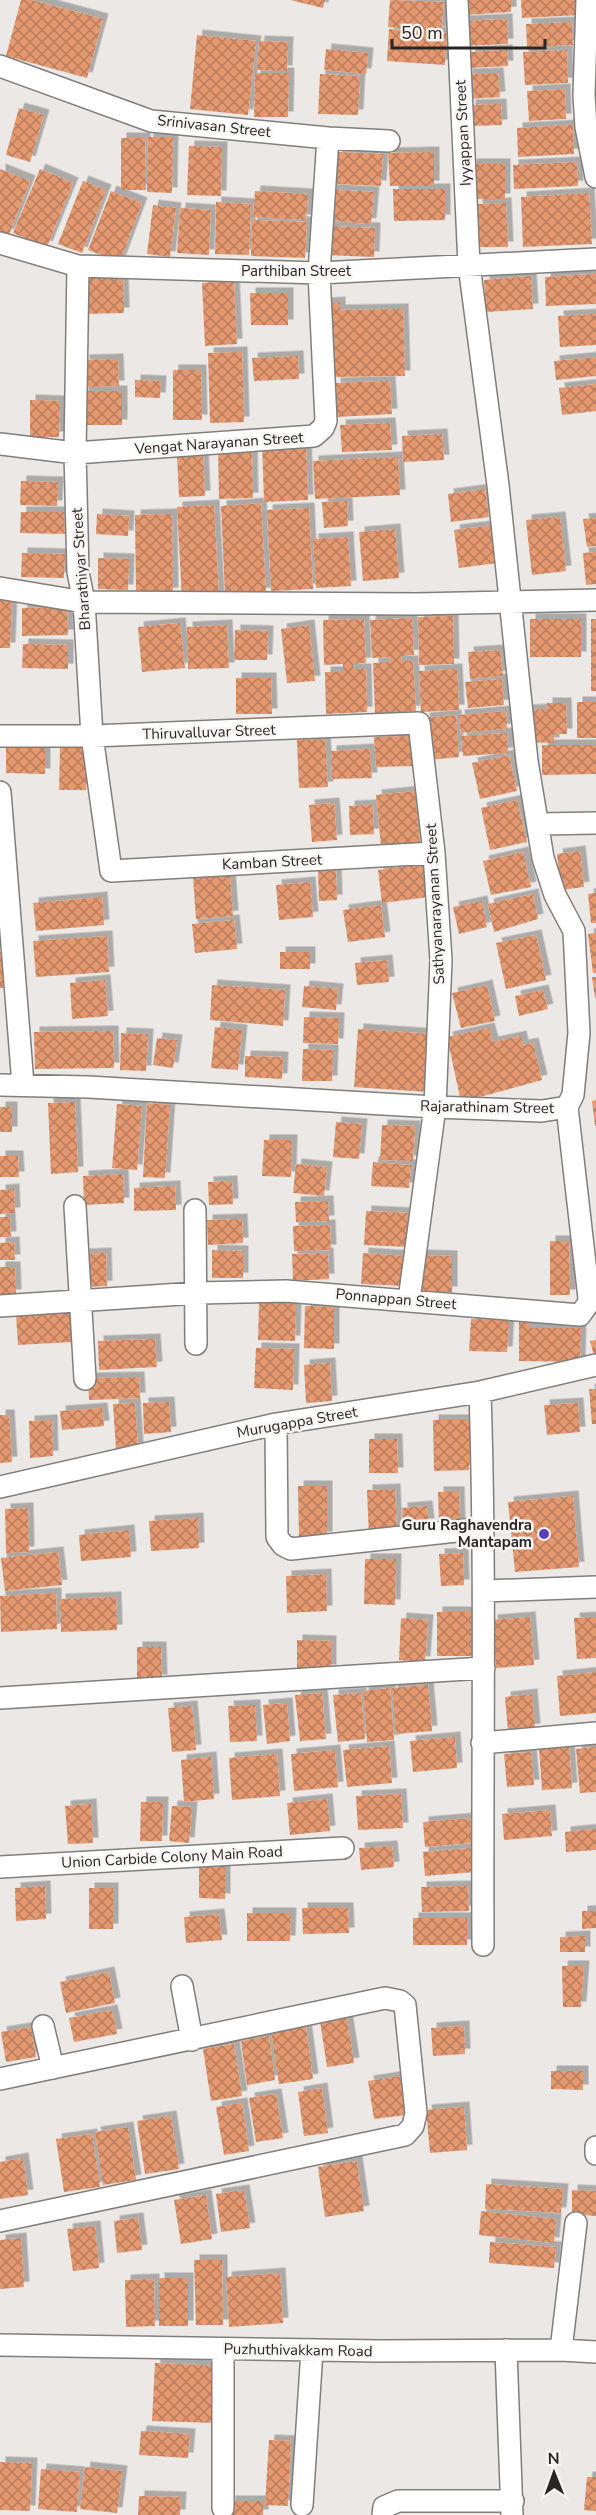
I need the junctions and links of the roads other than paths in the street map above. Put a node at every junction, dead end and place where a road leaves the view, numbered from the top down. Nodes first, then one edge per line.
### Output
1 (457, 0) edge
2 (587, 0) edge
3 (0, 66) edge
4 (328, 138) junction
5 (389, 141) dead end
6 (596, 177) edge
7 (0, 243) edge
8 (596, 259) edge
9 (469, 265) junction
10 (78, 266) junction
11 (319, 273) junction
12 (0, 444) edge
13 (75, 453) junction
14 (0, 588) edge
15 (596, 600) edge
16 (84, 602) junction
17 (509, 603) junction
18 (419, 723) joint
19 (0, 736) edge
20 (92, 736) junction
21 (0, 792) edge
22 (596, 823) edge
23 (539, 824) junction
24 (434, 853) junction
25 (111, 871) joint
26 (588, 1032) edge
27 (0, 1085) edge
28 (23, 1085) junction
29 (435, 1107) junction
30 (567, 1107) junction
31 (75, 1206) dead end
32 (195, 1210) dead end
33 (197, 1293) junction
34 (81, 1300) junction
35 (409, 1300) junction
36 (0, 1306) edge
37 (196, 1344) dead end
38 (596, 1365) edge
39 (85, 1379) dead end
40 (480, 1392) junction
41 (276, 1424) junction
42 (0, 1487) edge
43 (484, 1528) junction
44 (596, 1587) edge
45 (484, 1591) junction
46 (484, 1668) junction
47 (0, 1698) edge
48 (596, 1734) edge
49 (482, 1743) junction
50 (343, 1848) dead end
51 (0, 1867) edge
52 (483, 1945) dead end
53 (182, 1986) dead end
54 (43, 2026) dead end
55 (192, 2040) junction
56 (53, 2068) junction
57 (0, 2079) edge
58 (596, 2147) edge
59 (596, 2154) edge
60 (0, 2221) edge
61 (576, 2223) dead end
62 (0, 2345) edge
63 (223, 2349) junction
64 (561, 2349) junction
65 (312, 2350) junction
66 (506, 2350) junction
67 (596, 2352) edge
68 (302, 2505) dead end
69 (224, 2508) dead end
70 (512, 2508) edge
71 (383, 2515) edge

1 - 9 street, Iyyappan Street
2 - 6 street
3 - 4 street, Srinivasan Street
4 - 5 street, Srinivasan Street
4 - 11 street, Vengat Narayanan Street
7 - 10 street, Parthiban Street
8 - 9 street, Parthiban Street
9 - 11 street, Parthiban Street
9 - 17 street, Iyyappan Street
10 - 11 street, Parthiban Street
10 - 13 street, Bharathiyar Street
11 - 13 street, Vengat Narayanan Street
12 - 13 street, Vengat Narayanan Street
13 - 16 street, Bharathiyar Street
14 - 16 street
15 - 17 street
16 - 17 street
16 - 20 street, Bharathiyar Street
17 - 23 street, Rajarathinam Street
18 - 20 street, Thiruvalluvar Street
18 - 24 street, Sathyanarayanan Street
19 - 20 street, Thiruvalluvar Street
20 - 25 street, Bharathiyar Street
21 - 28 street
22 - 23 street
23 - 26 street, Rajarathinam Street
24 - 25 street, Kamban Street
24 - 29 street, Sathyanarayanan Street
26 - 30 street, Rajarathinam Street
27 - 28 street, Rajarathinam Street
28 - 29 street, Rajarathinam Street
29 - 30 street, Rajarathinam Street
29 - 35 street, Sathyanarayanan Street
30 - 35 street, Ponnappan Street
31 - 34 street
32 - 33 street
33 - 34 street, Ponnappan Street
33 - 35 street, Ponnappan Street
33 - 37 street
34 - 36 street, Ponnappan Street
34 - 39 street
38 - 40 street, Murugappa Street
40 - 41 street, Murugappa Street
40 - 43 street
41 - 42 street, Murugappa Street
41 - 43 street
43 - 45 street
44 - 45 street
45 - 46 street
46 - 47 street
46 - 49 street
48 - 49 street
49 - 52 street
50 - 51 street, Union Carbide Colony Main Road
53 - 55 street
54 - 56 street
55 - 56 street
55 - 60 street
56 - 57 street
58 - 59 street
61 - 64 street
62 - 63 street, Puzhuthivakkam Road
63 - 65 street, Puzhuthivakkam Road
63 - 69 street
64 - 66 street, Puzhuthivakkam Road
64 - 67 street, Puzhuthivakkam Road
65 - 66 street, Puzhuthivakkam Road
65 - 68 street
66 - 70 street
70 - 71 street

